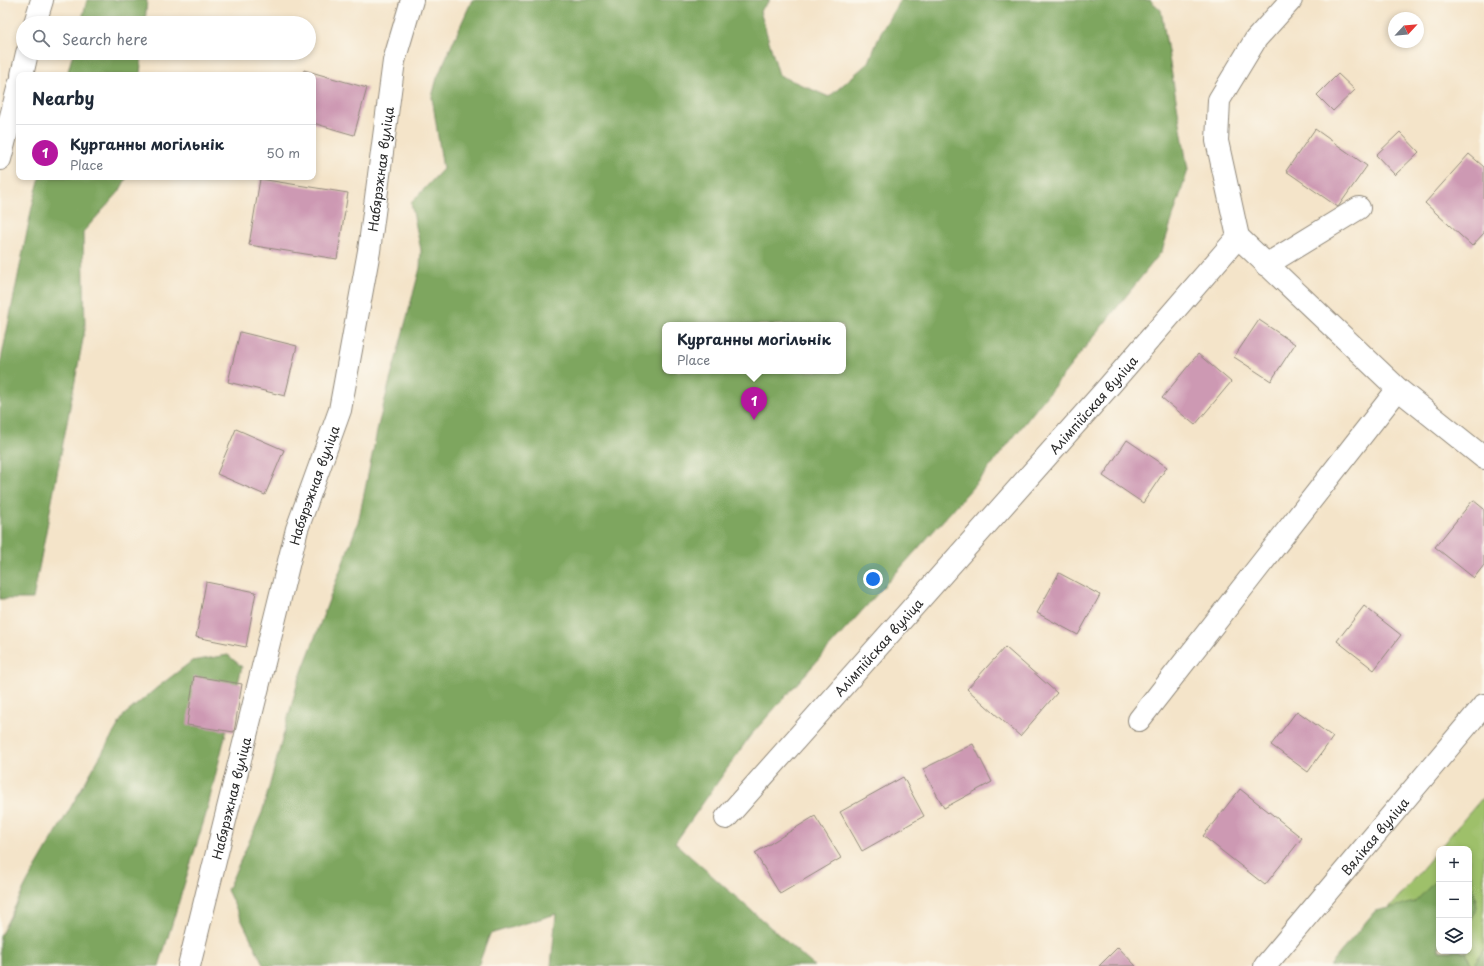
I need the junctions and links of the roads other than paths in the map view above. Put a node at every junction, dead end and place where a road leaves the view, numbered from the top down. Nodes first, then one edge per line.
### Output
1 (42, 0) edge
2 (412, 0) edge
3 (1291, 0) edge
4 (37, 16) edge
5 (25, 60) edge
6 (23, 72) edge
7 (16, 97) edge
8 (0, 159) edge
9 (1358, 208) dead end
10 (1238, 236) junction
11 (1266, 265) junction
12 (1398, 389) junction
13 (1484, 458) edge
14 (1484, 705) edge
15 (1139, 720) dead end
16 (726, 818) dead end
17 (189, 966) edge
18 (1265, 966) edge

1 - 4 street
2 - 17 street, Набярэжная вуліца
3 - 10 street
5 - 6 street
7 - 8 street
9 - 11 street
10 - 11 street
10 - 16 street, Алімпійская вуліца
11 - 12 street
12 - 13 street
12 - 15 street
14 - 18 street, Вялікая вуліца

